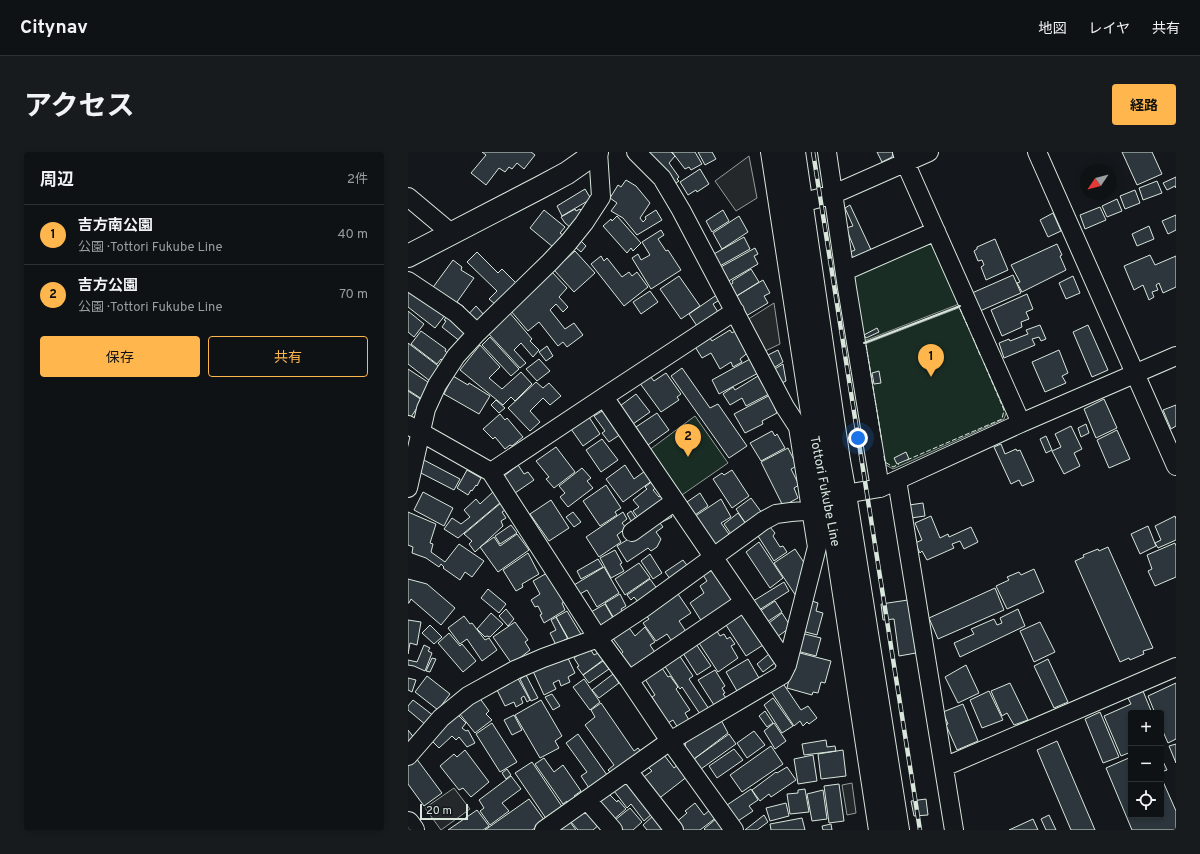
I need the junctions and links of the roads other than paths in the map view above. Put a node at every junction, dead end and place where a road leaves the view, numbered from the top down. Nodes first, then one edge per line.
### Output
1 (598, 152) edge
2 (636, 152) edge
3 (772, 152) edge
4 (794, 152) edge
5 (827, 152) edge
6 (929, 152) edge
7 (1037, 152) edge
8 (904, 157) edge
9 (834, 194) junction
10 (408, 197) edge
11 (801, 203) junction
12 (936, 231) junction
13 (451, 233) junction
14 (408, 256) edge
15 (845, 272) junction
16 (408, 282) edge
17 (735, 311) junction
18 (477, 333) junction
19 (1176, 356) edge
20 (1135, 374) junction
21 (604, 396) junction
22 (1021, 423) junction
23 (415, 428) edge
24 (1176, 466) edge
25 (491, 472) junction
26 (897, 480) junction
27 (408, 488) edge
28 (880, 488) junction
29 (675, 501) junction
30 (828, 501) junction
31 (632, 532) dead end
32 (713, 557) junction
33 (744, 602) junction
34 (598, 638) junction
35 (787, 665) junction
36 (1176, 667) edge
37 (629, 680) junction
38 (670, 741) junction
39 (408, 756) edge
40 (944, 768) junction
41 (628, 771) junction
42 (587, 800) junction
43 (408, 823) edge
44 (546, 829) edge
45 (413, 830) edge
46 (613, 830) edge
47 (674, 830) edge
48 (734, 830) edge
49 (880, 830) edge
50 (898, 830) edge
51 (954, 830) edge

1 - 13 main road
1 - 18 street
2 - 17 street
3 - 30 main road, Tottori Fukube Line
4 - 11 main road, Tottori Fukube Line
5 - 9 street
6 - 8 street
7 - 20 street
8 - 9 street
8 - 12 street
9 - 11 street
9 - 15 street
10 - 13 street
11 - 30 main road, Tottori Fukube Line
12 - 15 street
12 - 22 street
13 - 14 main road
15 - 28 street
16 - 18 street
17 - 21 street
17 - 30 street
18 - 23 street
19 - 20 street
20 - 22 street
20 - 24 street
21 - 25 street
21 - 29 street
22 - 26 street
23 - 25 street
23 - 27 street
25 - 34 street
26 - 28 street
26 - 40 street
28 - 30 street
29 - 31 street
29 - 32 street
30 - 32 street
30 - 35 street
30 - 49 main road, Tottori Fukube Line
30 - 50 main road, Tottori Fukube Line
32 - 33 street
32 - 34 street
33 - 35 street
33 - 37 street
34 - 37 street
34 - 39 street
35 - 38 street
36 - 40 street
37 - 38 street
38 - 41 street
38 - 48 street
40 - 51 street
41 - 42 street
41 - 47 street
42 - 44 street
42 - 46 street
43 - 45 main road

